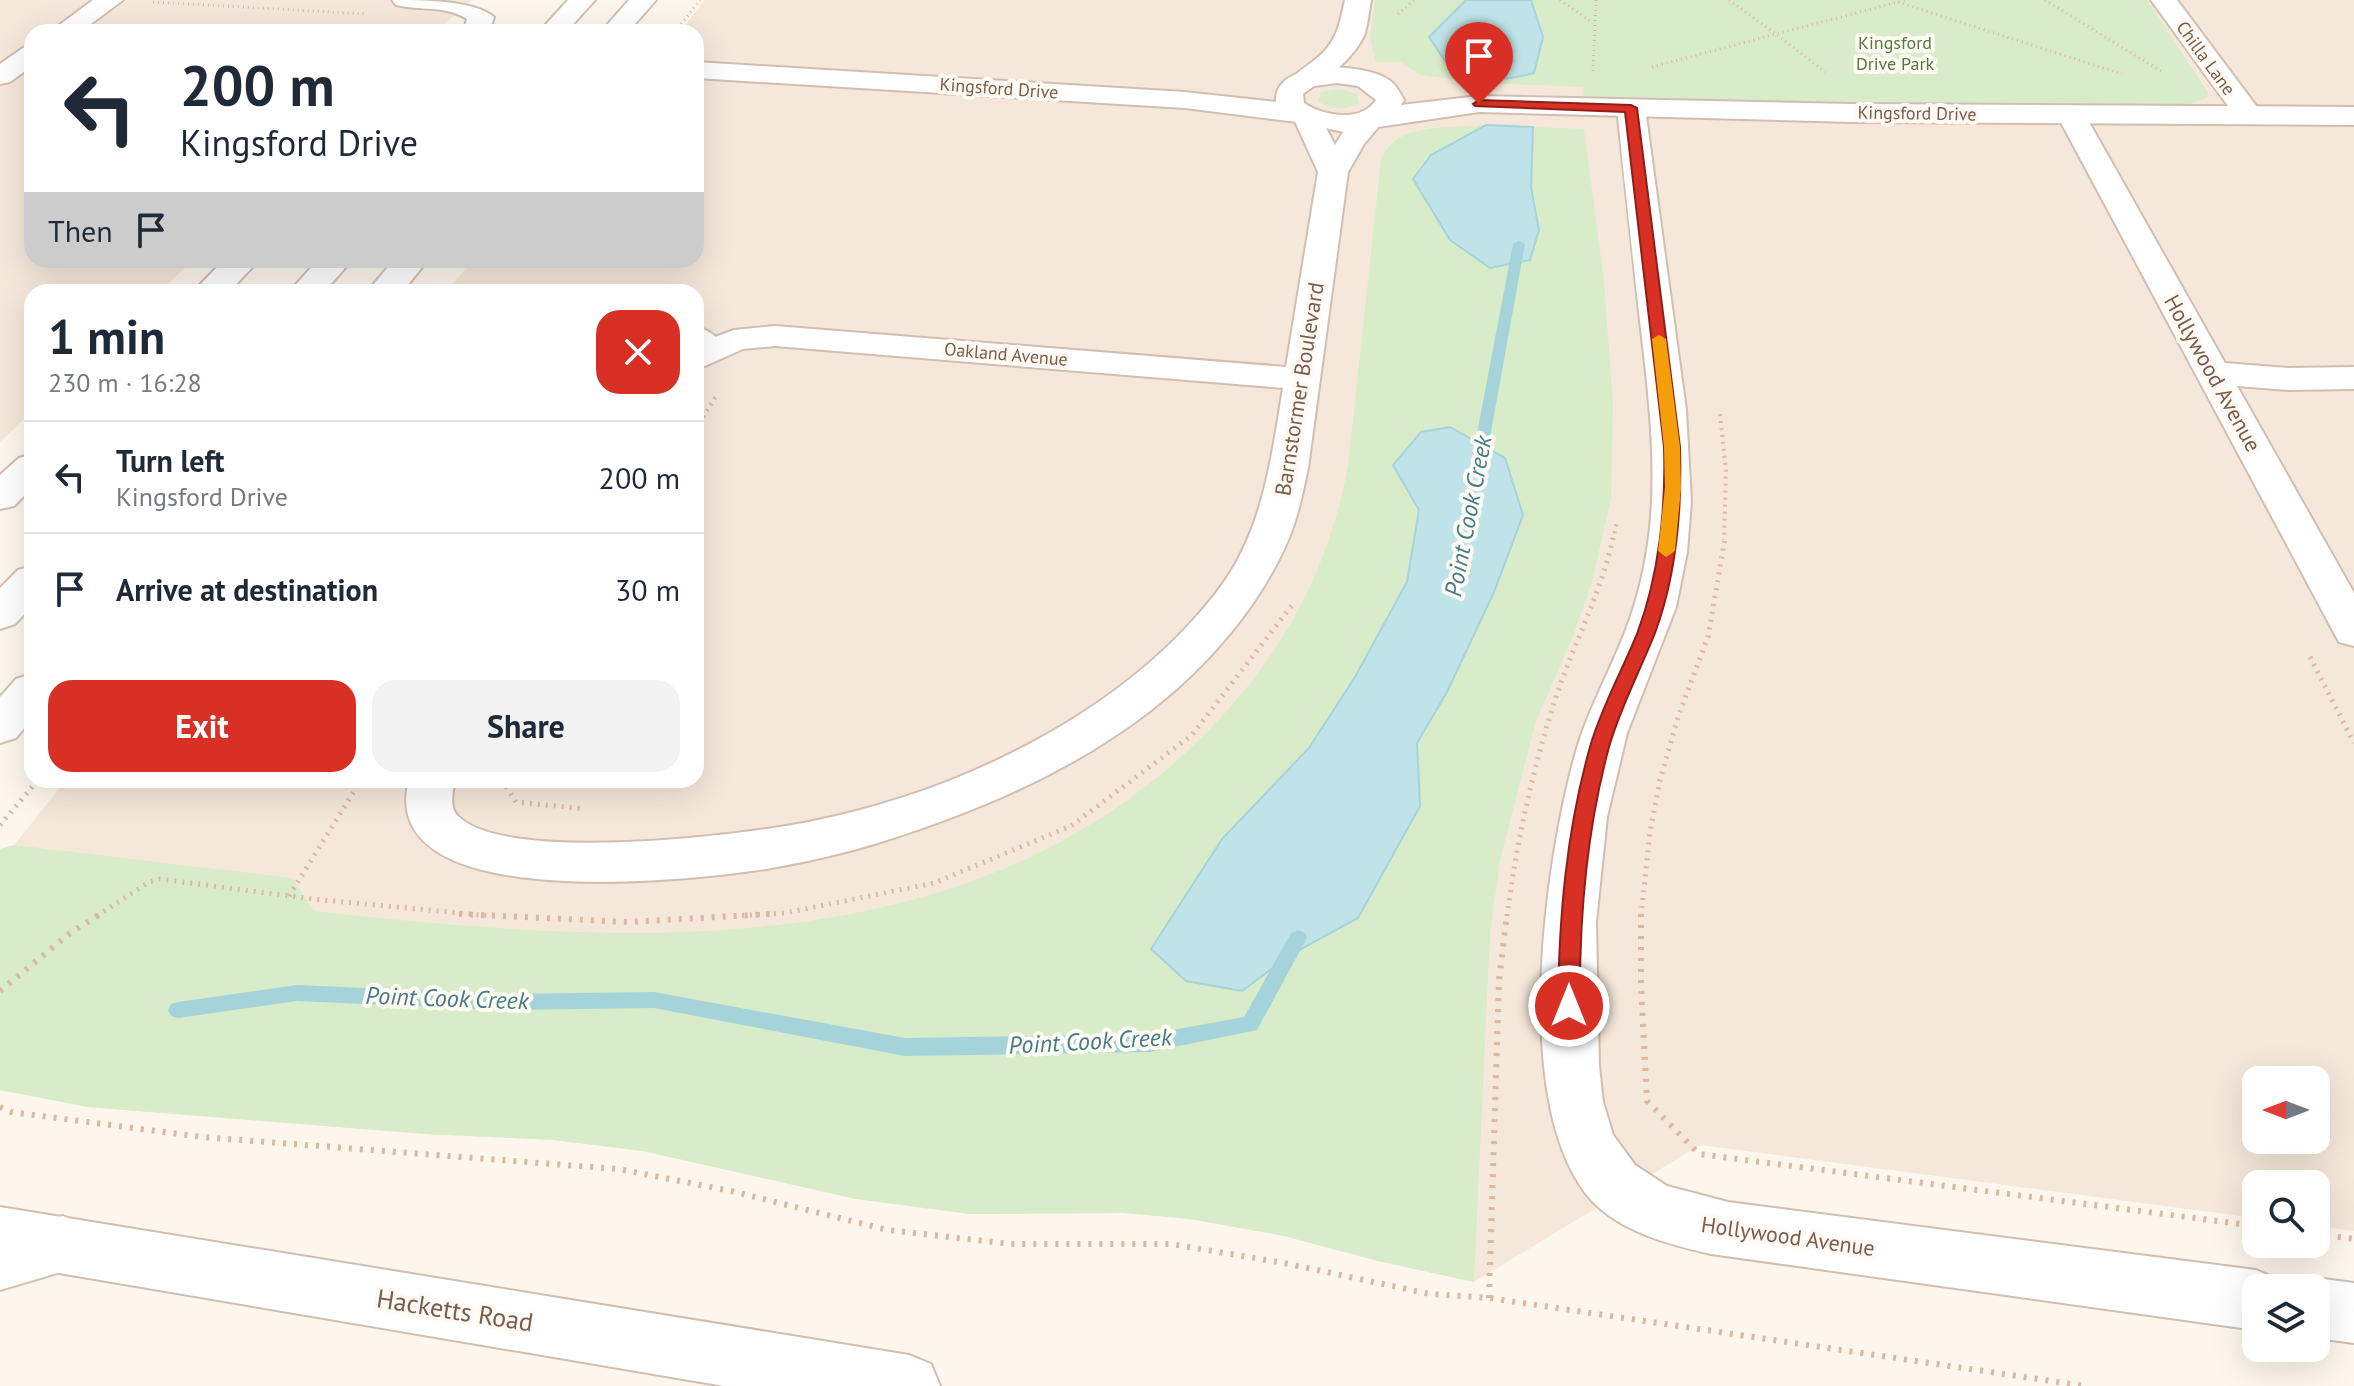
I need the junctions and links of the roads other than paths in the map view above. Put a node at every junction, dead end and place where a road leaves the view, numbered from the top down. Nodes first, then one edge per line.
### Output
1 (110, 0) edge
2 (405, 0) edge
3 (582, 0) edge
4 (643, 0) edge
5 (1358, 0) edge
6 (2164, 0) edge
7 (75, 24) edge
8 (479, 24) edge
9 (560, 24) edge
10 (621, 24) edge
11 (1351, 35) junction
12 (704, 56) edge
13 (24, 60) edge
14 (704, 70) edge
15 (0, 76) edge
16 (1302, 81) junction
17 (1375, 84) junction
18 (1605, 99) junction
19 (1479, 104) junction
20 (2071, 115) junction
21 (2249, 115) junction
22 (1304, 116) junction
23 (2354, 116) edge
24 (1374, 118) junction
25 (1333, 172) junction
26 (235, 268) edge
27 (328, 268) edge
28 (405, 268) edge
29 (218, 284) edge
30 (314, 284) edge
31 (391, 284) edge
32 (704, 347) edge
33 (2213, 373) junction
34 (2354, 378) edge
35 (1302, 379) junction
36 (24, 474) edge
37 (0, 497) edge
38 (24, 588) edge
39 (0, 614) edge
40 (2354, 631) edge
41 (24, 699) edge
42 (0, 726) edge
43 (430, 789) edge
44 (0, 1235) edge
45 (63, 1245) junction
46 (0, 1261) edge
47 (2242, 1298) edge
48 (2330, 1310) edge
49 (2354, 1313) edge
50 (909, 1386) edge

1 - 7 street
2 - 8 street
3 - 9 street
4 - 10 street
5 - 11 street
6 - 21 street, Chilla Lane
11 - 16 street
11 - 17 street
12 - 16 street, Kingsford Drive
13 - 15 street
14 - 22 street, Kingsford Drive
16 - 17 street, Kingsford Drive
16 - 22 street
17 - 19 street, Kingsford Drive
17 - 24 street
18 - 19 street, Kingsford Drive
18 - 20 street, Kingsford Drive
18 - 47 street, Hollywood Avenue
19 - 24 street, Kingsford Drive
20 - 21 street, Kingsford Drive
20 - 33 street, Hollywood Avenue
21 - 23 street, Kingsford Drive
22 - 24 street, Kingsford Drive
22 - 25 street
24 - 25 street, Barnstormer Boulevard
25 - 35 street, Barnstormer Boulevard
26 - 29 street
27 - 30 street
28 - 31 street
32 - 35 street, Oakland Avenue
33 - 34 street
33 - 40 street, Hollywood Avenue
35 - 43 street, Barnstormer Boulevard
36 - 37 street
38 - 39 street
41 - 42 street
44 - 45 street, Hacketts Road
45 - 46 street
45 - 50 street, Hacketts Road
48 - 49 street

